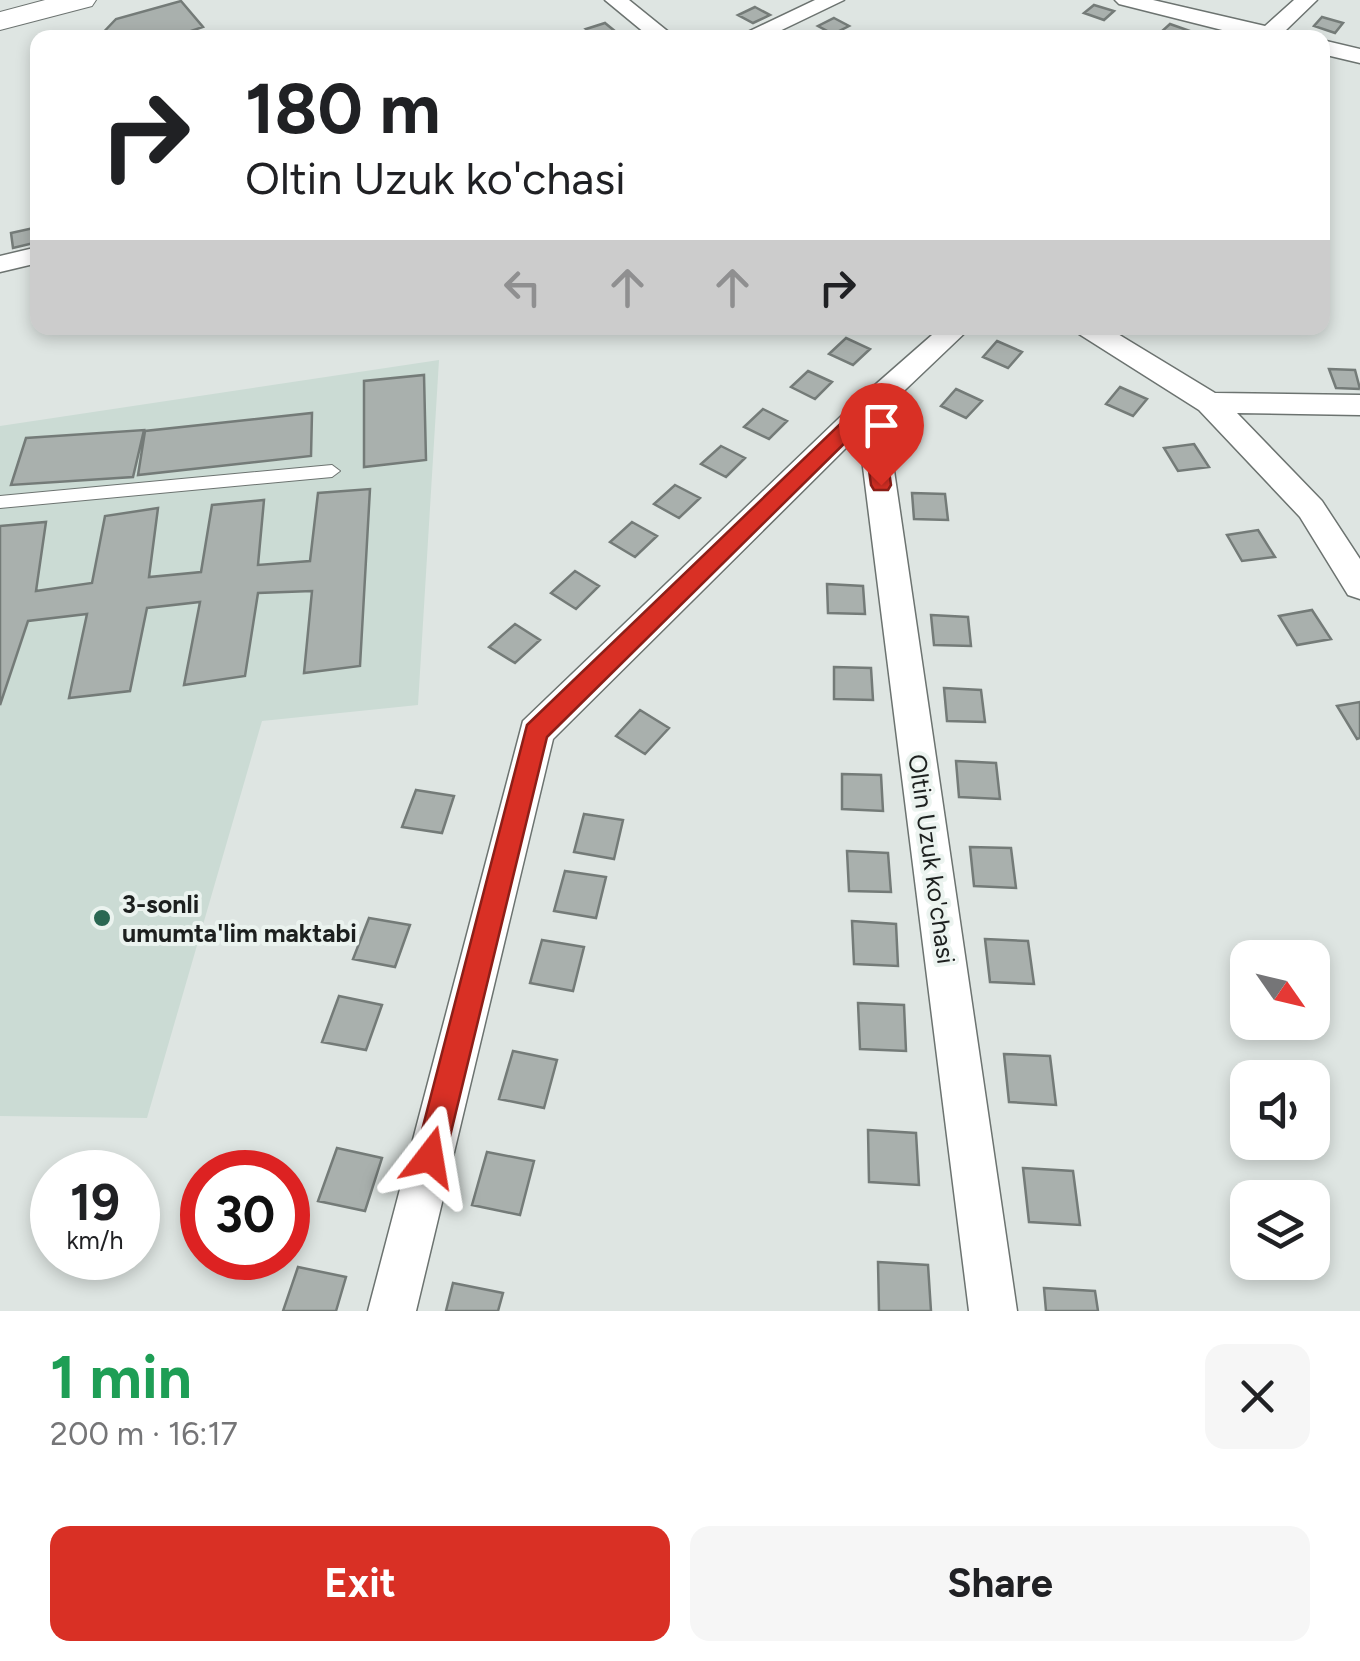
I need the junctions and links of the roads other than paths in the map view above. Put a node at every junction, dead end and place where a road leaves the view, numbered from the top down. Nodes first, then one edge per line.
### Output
1 (80, 0) edge
2 (616, 0) edge
3 (832, 0) edge
4 (1126, 0) edge
5 (1306, 0) edge
6 (0, 21) edge
7 (655, 30) edge
8 (764, 30) edge
9 (1249, 30) edge
10 (1279, 30) edge
11 (1330, 49) edge
12 (1360, 56) edge
13 (30, 257) edge
14 (0, 264) edge
15 (948, 335) edge
16 (1100, 335) edge
17 (1208, 403) junction
18 (1360, 405) edge
19 (870, 406) junction
20 (332, 471) dead end
21 (0, 502) edge
22 (1360, 586) edge
23 (392, 1311) edge
24 (993, 1311) edge

1 - 6 main road
2 - 7 street
3 - 8 street
4 - 9 street
5 - 10 street
11 - 12 street
13 - 14 street
15 - 19 street
16 - 17 street
17 - 18 street
17 - 22 street
19 - 23 street
19 - 24 street, Oltin Uzuk ko'chasi
20 - 21 lane

